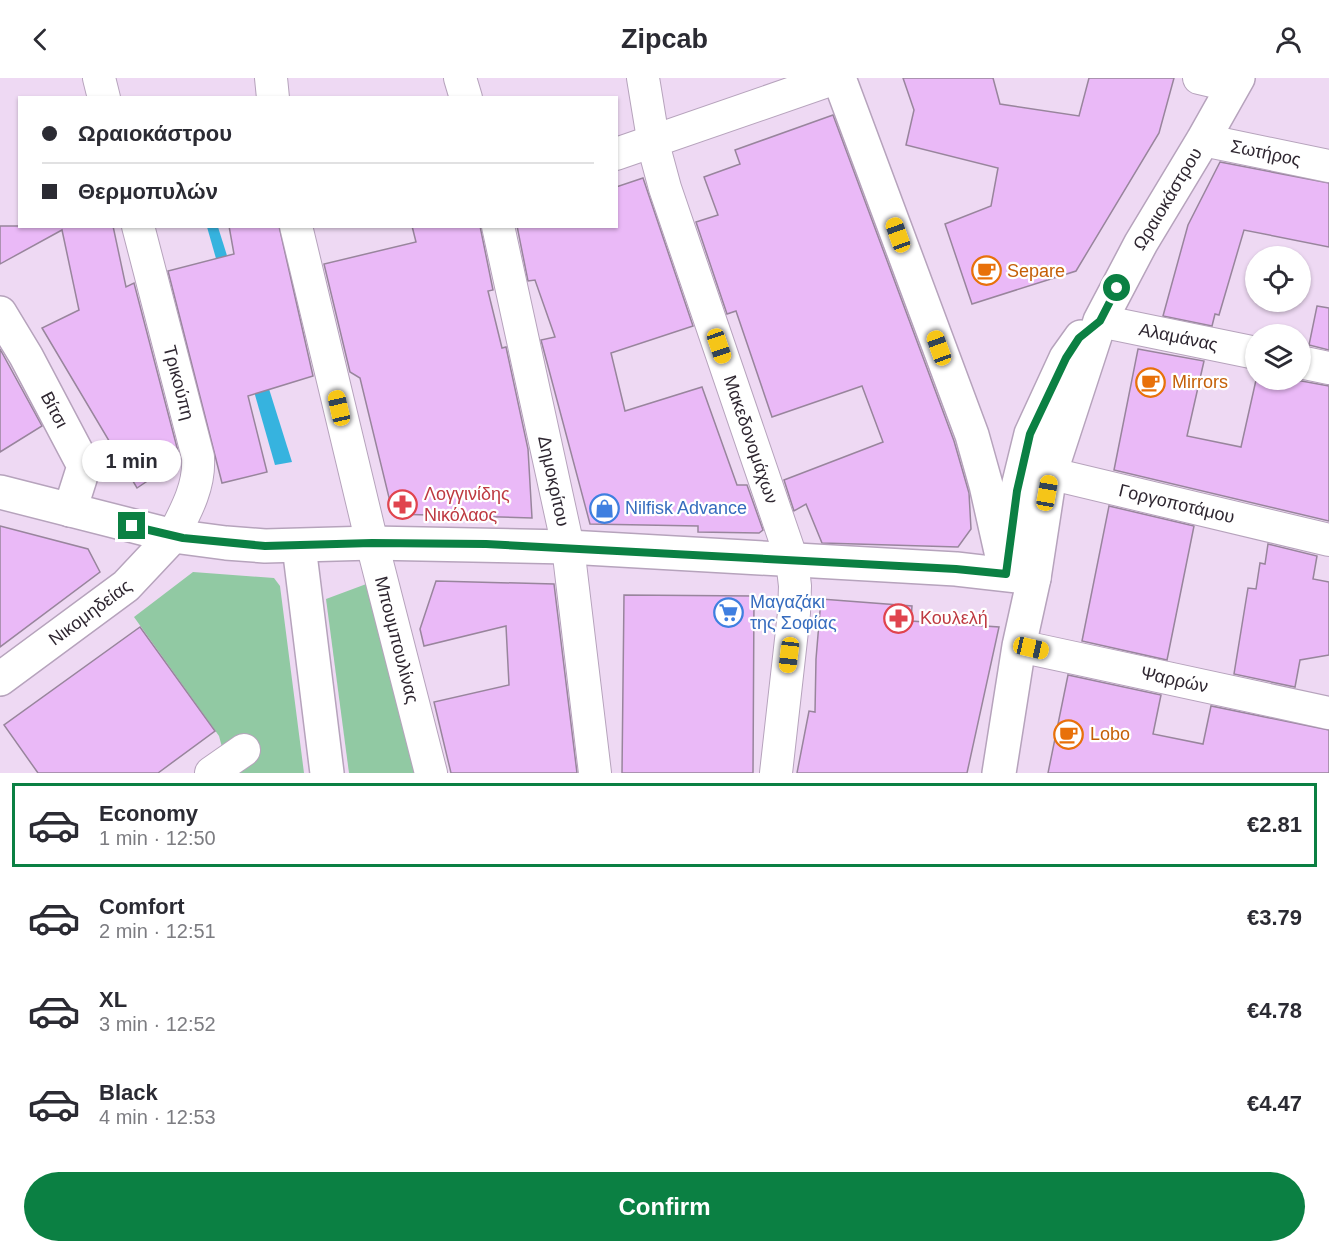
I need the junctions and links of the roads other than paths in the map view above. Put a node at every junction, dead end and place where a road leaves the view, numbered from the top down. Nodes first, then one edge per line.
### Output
1 (99, 78) edge
2 (271, 78) edge
3 (460, 78) edge
4 (643, 78) edge
5 (838, 78) edge
6 (1199, 78) edge
7 (1236, 82) edge
8 (104, 96) edge
9 (273, 96) edge
10 (465, 96) edge
11 (653, 140) junction
12 (1203, 140) junction
13 (618, 153) edge
14 (1329, 166) edge
15 (139, 228) edge
16 (296, 228) edge
17 (498, 228) edge
18 (0, 313) edge
19 (1100, 321) junction
20 (1245, 351) edge
21 (1311, 364) edge
22 (1329, 368) edge
23 (1030, 434) junction
24 (972, 435) junction
25 (1037, 470) junction
26 (0, 492) edge
27 (70, 510) junction
28 (173, 536) junction
29 (1329, 540) edge
30 (372, 543) junction
31 (299, 546) junction
32 (568, 547) junction
33 (792, 560) junction
34 (1020, 576) junction
35 (1019, 646) junction
36 (0, 679) edge
37 (1329, 713) edge
38 (243, 750) dead end
39 (211, 773) edge
40 (327, 773) edge
41 (430, 773) edge
42 (595, 773) edge
43 (776, 773) edge
44 (999, 773) edge

1 - 8 street
2 - 9 street
3 - 10 street
4 - 11 street, Μακεδονομάχων
5 - 11 street
5 - 24 street
6 - 7 street
7 - 12 street, Ωραιοκάστρου
11 - 13 street
11 - 33 street, Μακεδονομάχων
12 - 14 street, Σωτήρος
12 - 19 street, Ωραιοκάστρου
15 - 28 street, Τρικούπη
16 - 30 street, Μπουμπουλίνας
17 - 32 street, Δημοκρίτου
18 - 27 street, Βίτσι
19 - 20 street, Αλαμάνας
19 - 23 street, Ωραιοκάστρου
19 - 25 street, Ωραιοκάστρου
21 - 22 street
23 - 24 street
23 - 25 street, Ωραιοκάστρου
24 - 34 street
25 - 29 street, Γοργοποτάμου
25 - 34 street, Ωραιοκάστρου
26 - 27 street
27 - 28 street
28 - 31 street
28 - 36 street, Νικομηδείας
30 - 31 street
30 - 32 street
30 - 41 street, Μπουμπουλίνας
31 - 40 street
32 - 33 street
32 - 42 street, Δημοκρίτου
33 - 34 street
33 - 43 street, Μακεδονομάχων
34 - 35 street, Ωραιοκάστρου
35 - 37 street, Ψαρρών
35 - 44 street, Ωραιοκάστρου
38 - 39 street

